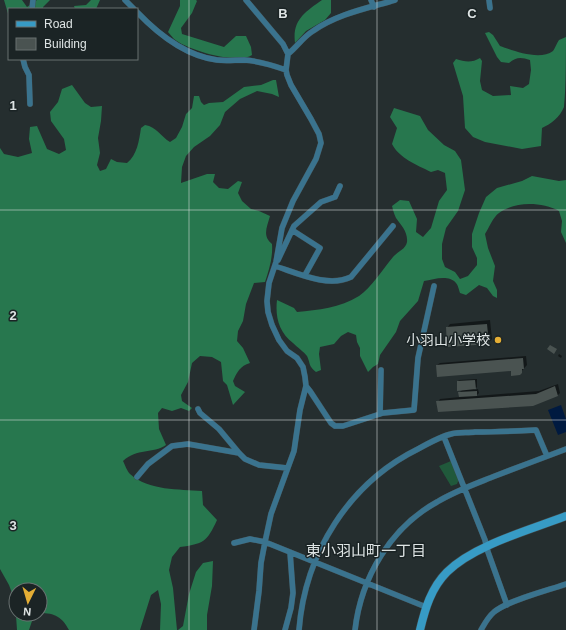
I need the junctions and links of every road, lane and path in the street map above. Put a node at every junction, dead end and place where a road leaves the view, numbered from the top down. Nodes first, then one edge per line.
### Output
1 (125, 0) edge
2 (246, 0) edge
3 (371, 0) edge
4 (395, 0) edge
5 (489, 0) edge
6 (374, 6) junction
7 (133, 8) edge
8 (490, 8) dead end
9 (138, 13) edge
10 (288, 54) junction
11 (23, 60) edge
12 (286, 70) junction
13 (30, 104) dead end
14 (340, 186) dead end
15 (393, 226) dead end
16 (292, 230) junction
17 (275, 266) junction
18 (305, 275) junction
19 (434, 286) dead end
20 (381, 370) dead end
21 (306, 386) junction
22 (198, 409) dead end
23 (380, 414) junction
24 (444, 437) junction
25 (566, 449) edge
26 (239, 453) junction
27 (547, 456) junction
28 (287, 468) junction
29 (137, 476) dead end
30 (464, 488) junction
31 (566, 516) edge
32 (265, 542) junction
33 (234, 543) dead end
34 (486, 546) junction
35 (290, 552) junction
36 (314, 561) junction
37 (367, 583) junction
38 (566, 584) edge
39 (507, 604) junction
40 (426, 607) junction
41 (254, 630) edge
42 (285, 630) edge
43 (299, 630) edge
44 (355, 630) edge
45 (420, 630) edge
46 (481, 630) edge

1 - 7 street
2 - 10 street
3 - 6 street
4 - 6 street
5 - 8 street
6 - 10 street
9 - 12 street
10 - 12 street
11 - 13 street
12 - 17 street
14 - 16 street
15 - 18 street
16 - 17 street
16 - 18 street
17 - 18 street
17 - 21 street
19 - 23 street
20 - 23 street
21 - 23 street
21 - 28 street
22 - 26 street
24 - 27 street
24 - 30 street
24 - 36 street
25 - 27 street
26 - 28 street
26 - 29 street
27 - 30 street
28 - 32 street
30 - 34 street
30 - 37 street
31 - 34 street
32 - 33 street
32 - 35 street
32 - 41 street
34 - 39 street
34 - 40 street
35 - 36 street
35 - 42 street
36 - 37 street
36 - 43 street
37 - 40 street
37 - 44 street
38 - 39 street
39 - 46 street
40 - 45 street

